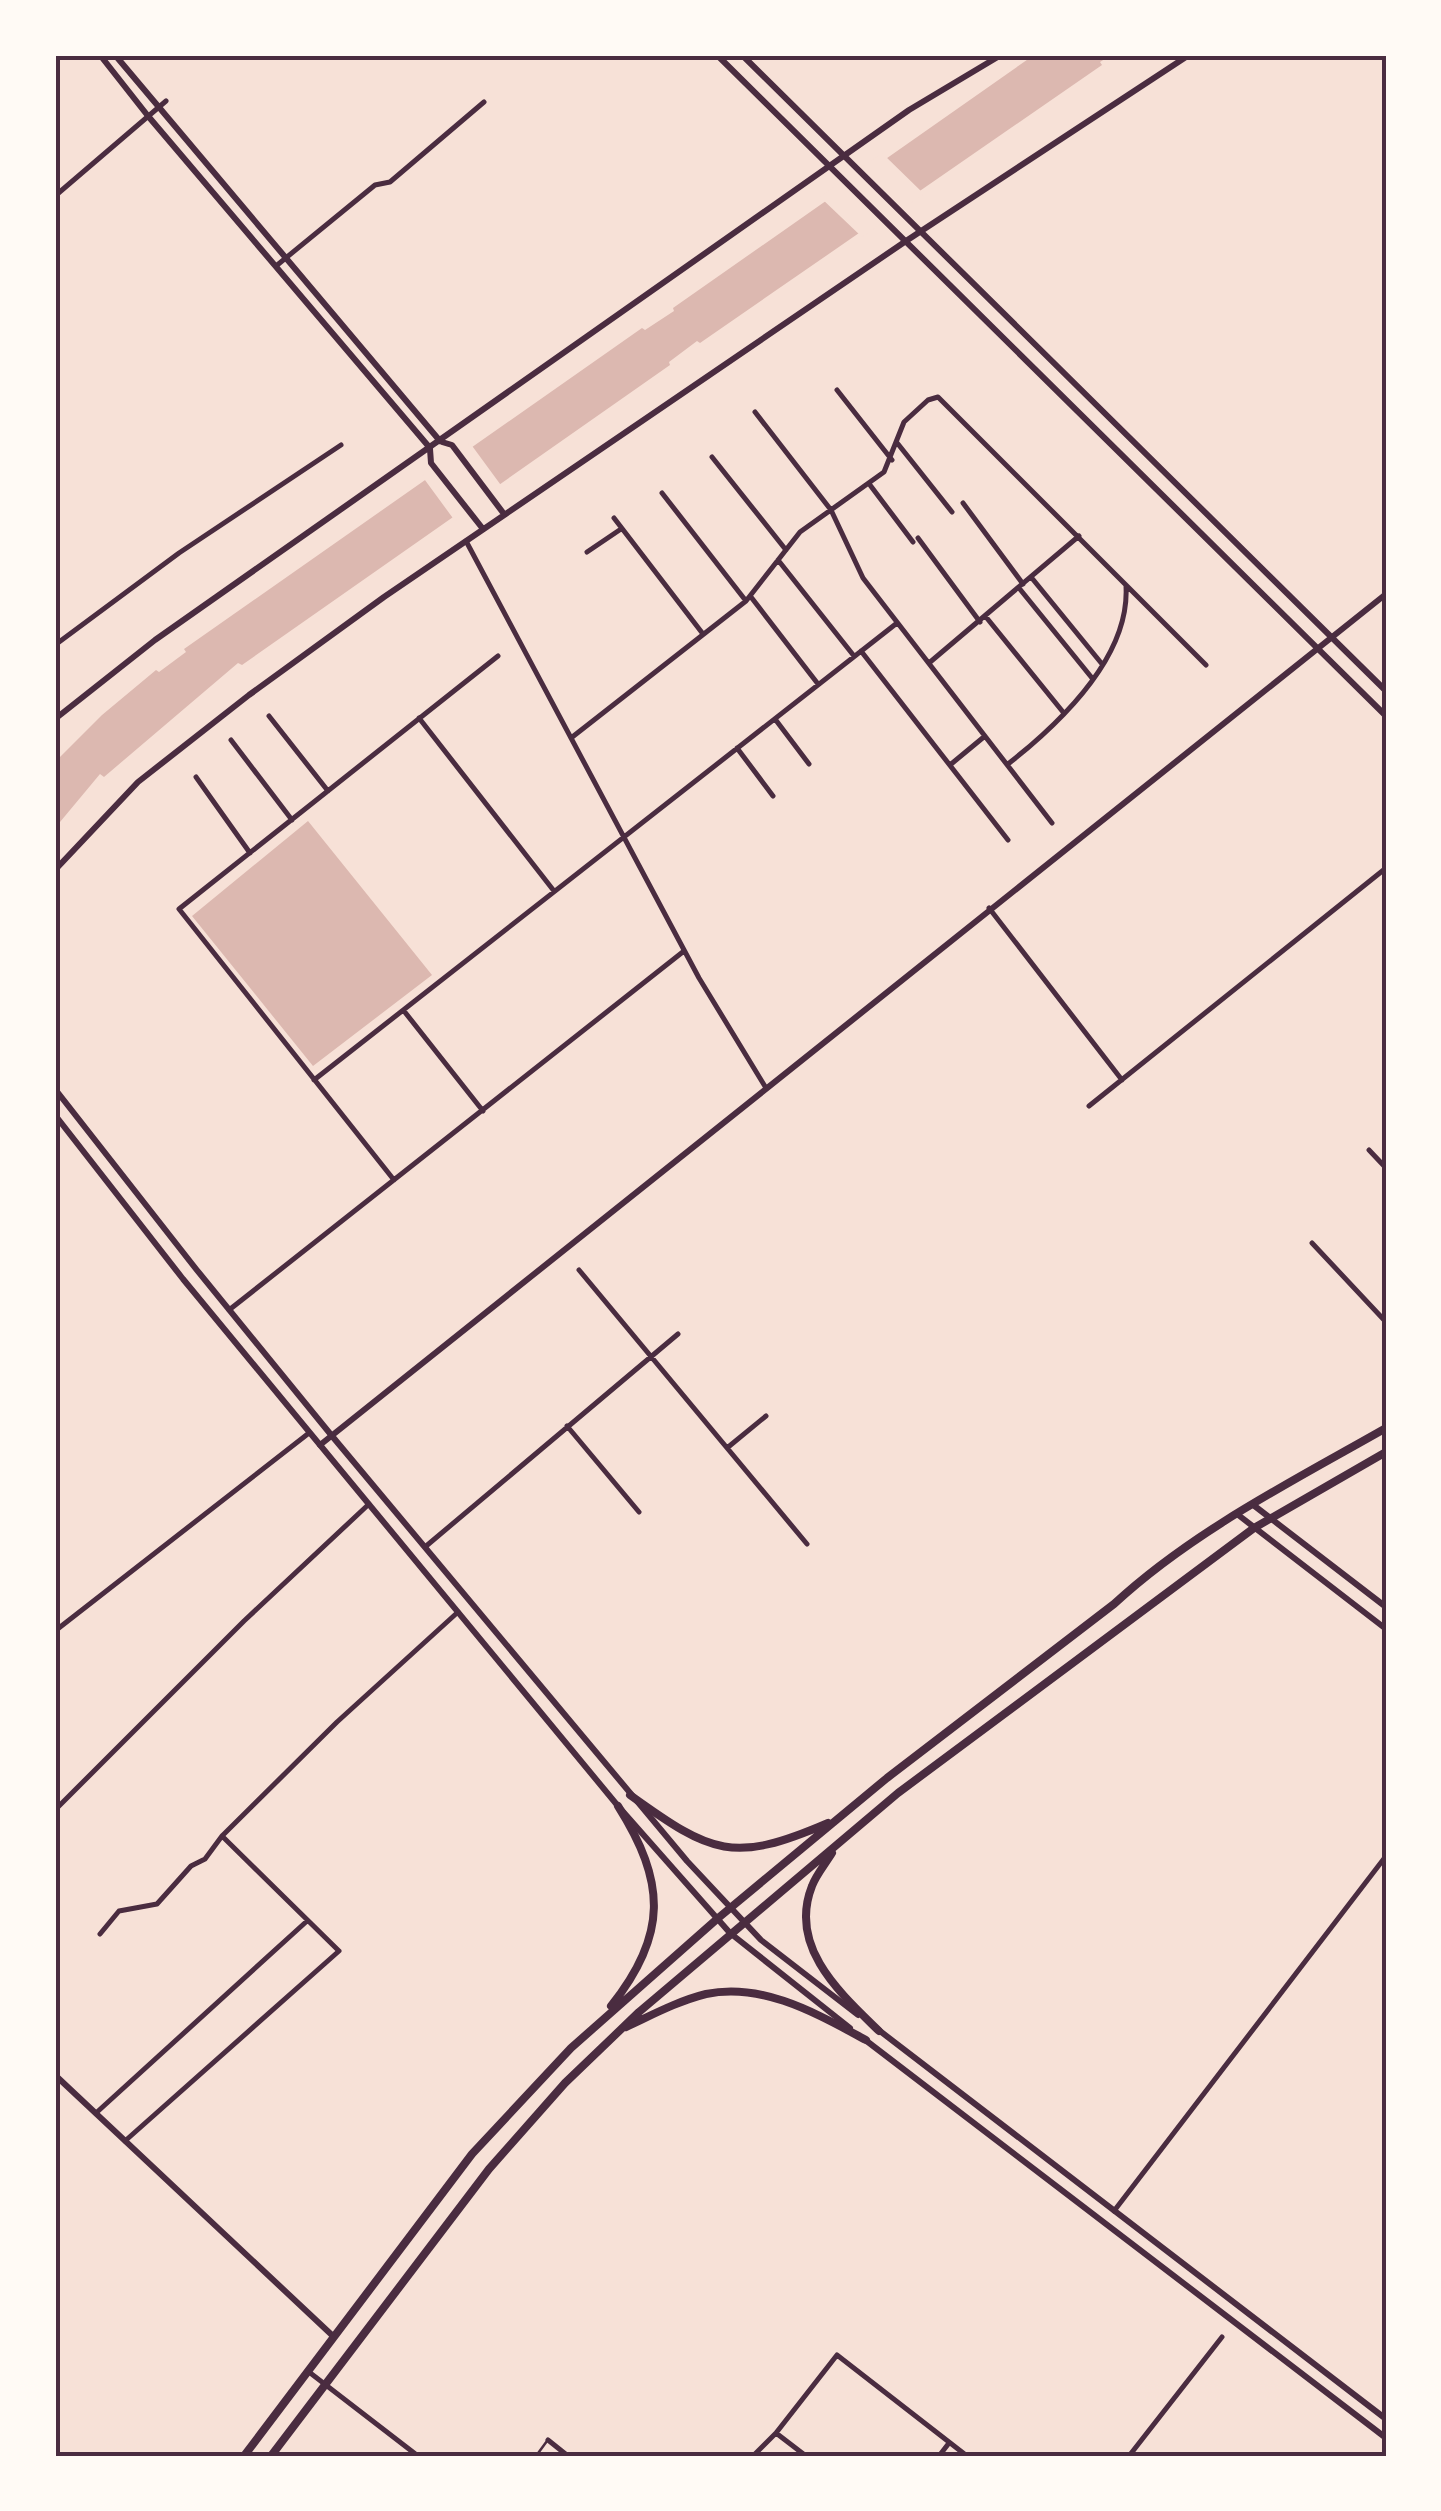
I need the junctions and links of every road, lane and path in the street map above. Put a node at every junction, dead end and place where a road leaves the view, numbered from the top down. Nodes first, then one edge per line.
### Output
1 (100, 55) edge
2 (114, 55) edge
3 (717, 55) edge
4 (742, 55) edge
5 (1001, 55) edge
6 (1189, 55) edge
7 (166, 101) dead end
8 (484, 102) dead end
9 (157, 109) junction
10 (148, 116) junction
11 (849, 160) junction
12 (834, 171) junction
13 (55, 196) edge
14 (920, 231) junction
15 (906, 241) junction
16 (285, 260) junction
17 (276, 266) junction
18 (837, 390) dead end
19 (755, 412) dead end
20 (440, 442) junction
21 (898, 444) junction
22 (341, 446) dead end
23 (430, 448) junction
24 (712, 457) dead end
25 (892, 460) junction
26 (870, 486) junction
27 (662, 493) dead end
28 (963, 503) dead end
29 (831, 510) junction
30 (502, 511) junction
31 (952, 512) dead end
32 (614, 518) dead end
33 (481, 527) junction
34 (621, 528) junction
35 (1079, 536) junction
36 (466, 541) junction
37 (786, 550) junction
38 (586, 552) dead end
39 (778, 560) junction
40 (1032, 577) junction
41 (1126, 585) junction
42 (1021, 586) junction
43 (1386, 594) edge
44 (748, 599) junction
45 (986, 617) junction
46 (980, 622) junction
47 (897, 623) junction
48 (703, 634) junction
49 (1331, 637) junction
50 (55, 646) edge
51 (1316, 648) junction
52 (861, 651) junction
53 (498, 656) dead end
54 (854, 657) junction
55 (928, 663) junction
56 (1102, 664) junction
57 (1206, 666) dead end
58 (1092, 678) junction
59 (818, 684) junction
60 (1386, 691) edge
61 (1063, 712) junction
62 (269, 716) dead end
63 (1386, 716) edge
64 (419, 718) junction
65 (774, 718) junction
66 (55, 719) edge
67 (986, 736) junction
68 (571, 738) junction
69 (231, 740) dead end
70 (736, 748) junction
71 (809, 764) dead end
72 (1008, 764) junction
73 (950, 765) junction
74 (196, 776) dead end
75 (328, 791) junction
76 (773, 796) dead end
77 (292, 820) junction
78 (1052, 823) dead end
79 (622, 836) junction
80 (1008, 840) dead end
81 (250, 853) junction
82 (1386, 868) edge
83 (55, 870) edge
84 (554, 891) junction
85 (990, 908) junction
86 (684, 951) junction
87 (403, 1010) junction
88 (314, 1080) junction
89 (1122, 1080) junction
90 (766, 1088) junction
91 (55, 1089) edge
92 (1089, 1106) dead end
93 (482, 1110) junction
94 (55, 1116) edge
95 (1369, 1150) dead end
96 (1386, 1168) edge
97 (394, 1180) junction
98 (1312, 1243) dead end
99 (579, 1270) dead end
100 (229, 1310) junction
101 (1386, 1322) edge
102 (678, 1334) dead end
103 (652, 1356) junction
104 (766, 1416) dead end
105 (567, 1426) junction
106 (1386, 1428) edge
107 (310, 1433) junction
108 (332, 1436) junction
109 (320, 1446) junction
110 (728, 1448) junction
111 (1386, 1452) edge
112 (369, 1504) junction
113 (1252, 1504) junction
114 (639, 1512) dead end
115 (1237, 1514) junction
116 (1270, 1518) junction
117 (1254, 1528) junction
118 (807, 1544) dead end
119 (424, 1547) junction
120 (1386, 1607) edge
121 (458, 1612) junction
122 (1386, 1629) edge
123 (55, 1631) edge
124 (630, 1795) junction
125 (618, 1806) junction
126 (55, 1810) edge
127 (837, 1819) junction
128 (222, 1836) junction
129 (836, 1846) junction
130 (1386, 1856) edge
131 (729, 1908) junction
132 (717, 1918) junction
133 (307, 1921) junction
134 (742, 1923) junction
135 (730, 1933) junction
136 (100, 1934) dead end
137 (597, 2024) junction
138 (618, 2031) junction
139 (880, 2031) junction
140 (866, 2040) junction
141 (55, 2074) edge
142 (96, 2113) junction
143 (125, 2141) junction
144 (1114, 2211) junction
145 (334, 2337) junction
146 (1222, 2337) dead end
147 (308, 2372) junction
148 (326, 2385) junction
149 (1386, 2419) edge
150 (776, 2433) junction
151 (1386, 2438) edge
152 (548, 2440) joint
153 (949, 2442) junction
154 (244, 2456) edge
155 (271, 2456) edge
156 (418, 2456) edge
157 (536, 2456) edge
158 (568, 2456) edge
159 (754, 2456) edge
160 (806, 2456) edge
161 (939, 2456) edge
162 (967, 2456) edge
163 (1129, 2456) edge

1 - 10 street
2 - 9 street
3 - 12 street
4 - 11 street
5 - 11 street
6 - 14 street
7 - 9 street
8 - 16 street
9 - 10 street
9 - 16 street
10 - 13 street
10 - 17 street
11 - 12 street
11 - 14 street
12 - 15 street
12 - 20 street
14 - 15 street
14 - 49 street
15 - 30 street
15 - 51 street
16 - 17 street
16 - 20 street
17 - 23 street
18 - 25 street
19 - 29 street
20 - 23 street
20 - 30 street
21 - 25 street
21 - 31 street
21 - 35 street
22 - 50 street
23 - 33 street
23 - 66 street
24 - 37 street
25 - 26 street
26 - 29 street
26 - 46 street
27 - 44 street
28 - 42 street
29 - 37 street
29 - 47 street
30 - 33 street
32 - 34 street
33 - 36 street
34 - 38 street
34 - 48 street
35 - 40 street
35 - 41 street
36 - 68 street
36 - 83 street
37 - 39 street
39 - 44 street
39 - 54 street
40 - 42 street
40 - 56 street
41 - 56 street
41 - 57 street
42 - 45 street
42 - 58 street
43 - 49 street
44 - 48 street
44 - 59 street
45 - 46 street
45 - 61 street
46 - 55 street
47 - 52 street
47 - 55 street
48 - 68 street
49 - 51 street
49 - 60 street
51 - 63 street
51 - 85 street
52 - 54 street
52 - 73 street
53 - 64 street
54 - 59 street
55 - 67 street
56 - 58 street
58 - 61 street
59 - 65 street
61 - 72 street
62 - 75 street
64 - 75 street
64 - 84 street
65 - 70 street
65 - 71 street
67 - 72 street
67 - 73 street
68 - 79 street
69 - 77 street
70 - 76 street
70 - 79 street
72 - 78 street
73 - 80 street
74 - 81 street
75 - 77 street
77 - 81 street
79 - 84 street
79 - 86 street
81 - 88 street
82 - 89 street
84 - 87 street
85 - 89 street
85 - 90 street
86 - 90 street
86 - 93 street
87 - 88 street
87 - 93 street
88 - 97 street
89 - 92 street
90 - 108 street
91 - 100 street
93 - 97 street
94 - 107 street
95 - 96 street
97 - 100 street
98 - 101 street
99 - 103 street
100 - 108 street
102 - 103 street
103 - 105 street
103 - 110 street
104 - 110 street
105 - 114 street
105 - 119 street
106 - 113 main road
107 - 109 street
107 - 123 street
108 - 109 street
108 - 119 street
109 - 112 street
110 - 118 street
111 - 116 main road
112 - 121 street
112 - 126 street
113 - 115 main road
113 - 116 street
115 - 117 street
115 - 127 main road
116 - 117 main road
116 - 120 street
117 - 122 street
117 - 129 main road
119 - 124 street
121 - 125 street
121 - 128 street
124 - 127 main road
124 - 131 street
125 - 132 street
125 - 137 main road
127 - 131 main road
128 - 133 street
128 - 136 street
129 - 134 main road
129 - 139 main road
130 - 144 street
131 - 132 main road
131 - 134 street
132 - 135 street
132 - 137 main road
133 - 142 street
133 - 143 street
134 - 135 main road
134 - 139 street
135 - 138 main road
135 - 140 street
137 - 145 main road
138 - 140 main road
138 - 148 main road
139 - 144 street
140 - 151 street
141 - 142 street
142 - 143 street
143 - 145 street
144 - 149 street
145 - 147 main road
146 - 163 street
147 - 148 street
147 - 154 main road
148 - 155 main road
148 - 156 street
150 - 153 street
150 - 159 street
150 - 160 street
152 - 157 lane
152 - 158 street
153 - 161 street
153 - 162 street

